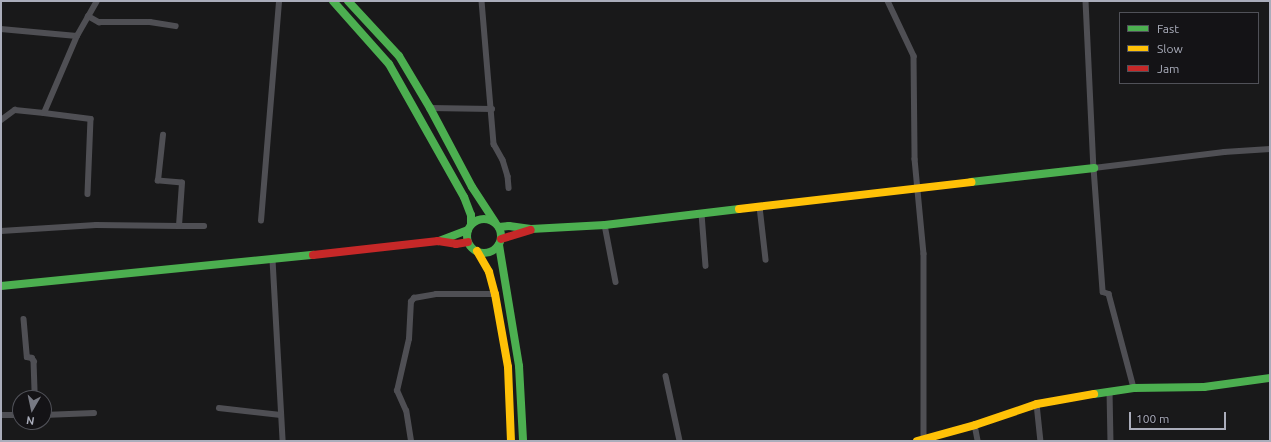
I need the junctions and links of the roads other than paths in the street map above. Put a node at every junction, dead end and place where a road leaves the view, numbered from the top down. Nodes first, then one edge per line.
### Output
1 (97, 1) edge
2 (278, 1) edge
3 (333, 1) edge
4 (348, 1) edge
5 (482, 1) edge
6 (888, 1) edge
7 (1086, 1) edge
8 (88, 16) junction
9 (176, 26) dead end
10 (1, 29) edge
11 (77, 36) junction
12 (430, 108) junction
13 (492, 109) junction
14 (44, 112) junction
15 (1, 120) edge
16 (163, 135) dead end
17 (1270, 149) edge
18 (1094, 168) junction
19 (509, 188) dead end
20 (918, 188) junction
21 (88, 194) dead end
22 (760, 207) junction
23 (702, 214) junction
24 (261, 221) dead end
25 (497, 225) junction
26 (605, 225) junction
27 (179, 226) junction
28 (204, 226) dead end
29 (470, 227) junction
30 (531, 230) junction
31 (1, 231) edge
32 (438, 241) junction
33 (468, 242) junction
34 (500, 242) junction
35 (477, 252) junction
36 (273, 260) junction
37 (766, 260) dead end
38 (706, 266) dead end
39 (616, 282) dead end
40 (1, 286) edge
41 (495, 294) junction
42 (24, 319) dead end
43 (666, 376) dead end
44 (1270, 378) edge
45 (1134, 388) junction
46 (35, 390) edge
47 (1110, 391) junction
48 (1037, 404) junction
49 (219, 408) dead end
50 (94, 413) dead end
51 (1, 415) edge
52 (12, 415) edge
53 (52, 415) edge
54 (281, 415) junction
55 (975, 425) junction
56 (922, 440) edge
57 (283, 441) edge
58 (411, 441) edge
59 (511, 441) edge
60 (523, 441) edge
61 (680, 441) edge
62 (978, 441) edge
63 (1041, 441) edge
64 (1111, 441) edge

1 - 8 street
2 - 24 street
3 - 29 main road
4 - 12 main road
5 - 13 street
6 - 20 street
7 - 18 street
8 - 9 street
8 - 11 street
10 - 11 street
11 - 14 street
12 - 13 street
12 - 25 main road
13 - 19 street
14 - 15 street
14 - 21 street
16 - 27 street
17 - 18 street
18 - 20 main road
18 - 45 street
20 - 22 main road
20 - 56 street
22 - 23 main road
22 - 37 street
23 - 26 main road
23 - 38 street
25 - 29 main road
25 - 30 main road
25 - 34 main road
26 - 30 main road
26 - 39 street
27 - 28 street
27 - 31 street
29 - 32 main road
29 - 33 main road
30 - 34 main road
32 - 33 main road
32 - 36 main road
33 - 35 main road
34 - 35 main road
34 - 60 main road
35 - 41 main road
36 - 40 main road
36 - 54 street
41 - 58 street
41 - 59 main road
42 - 46 street
43 - 61 street
44 - 45 main road
45 - 47 main road
47 - 48 main road
47 - 64 street
48 - 55 main road
48 - 63 street
49 - 54 street
50 - 53 street
51 - 52 street
54 - 57 street
55 - 56 main road
55 - 62 street

